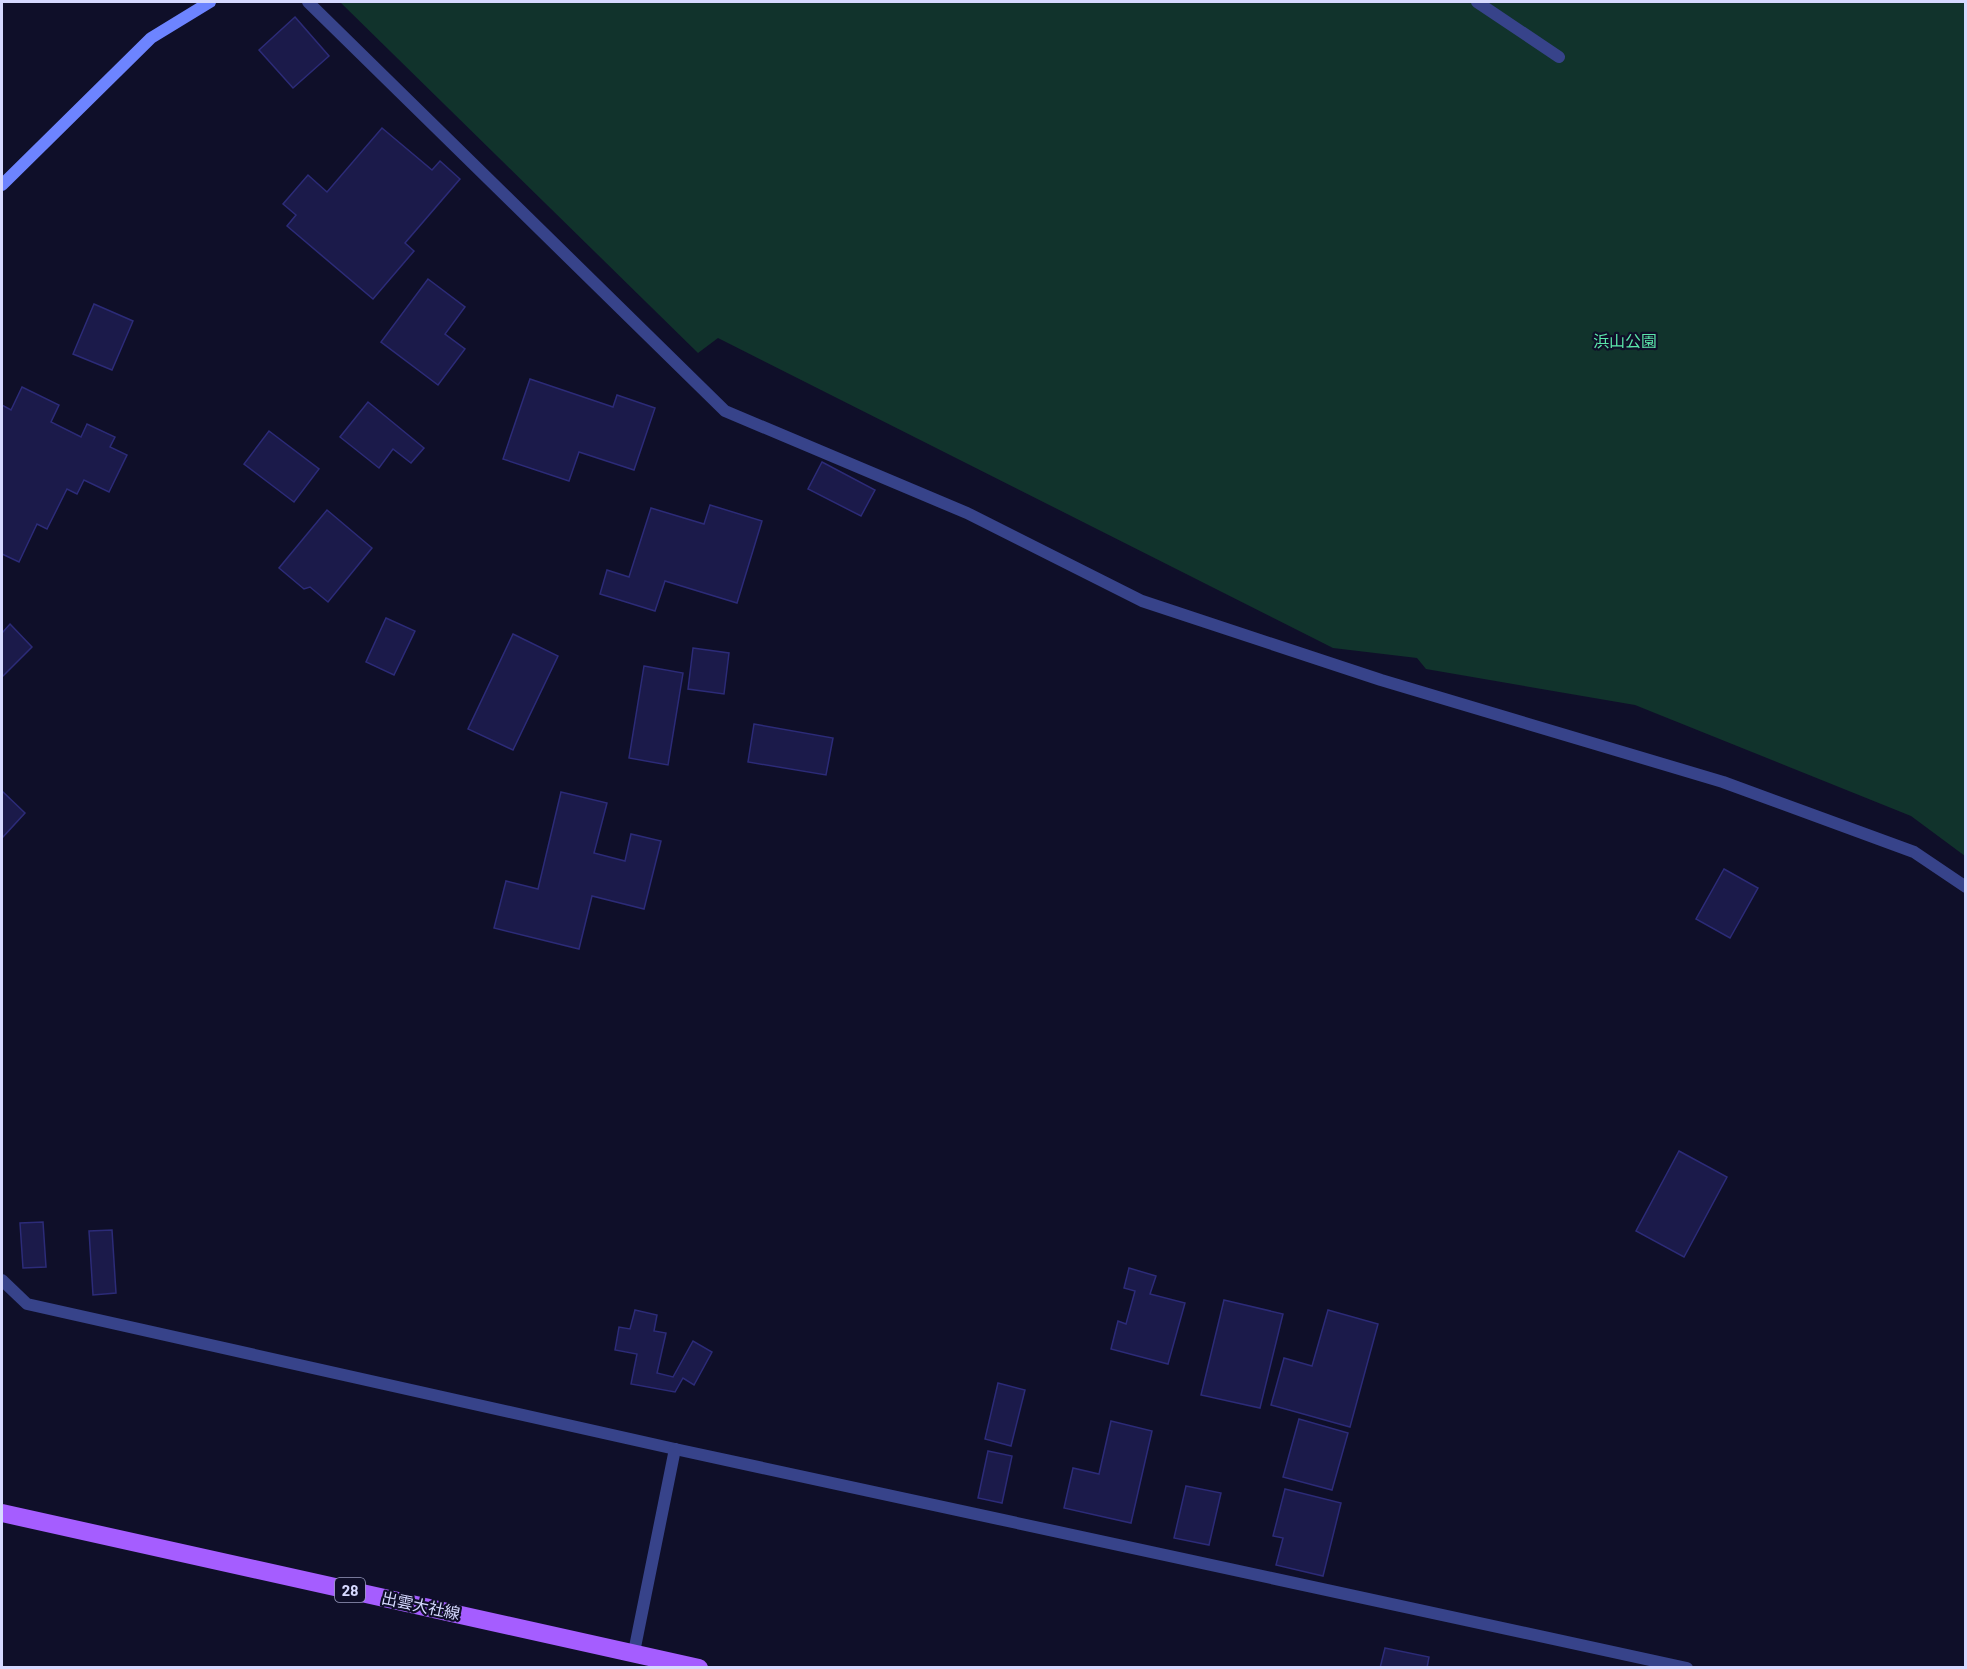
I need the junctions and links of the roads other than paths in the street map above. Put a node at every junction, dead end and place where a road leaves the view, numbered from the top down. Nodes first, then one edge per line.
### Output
1 (210, 2) edge
2 (308, 2) edge
3 (1477, 2) edge
4 (1559, 57) dead end
5 (2, 185) edge
6 (1965, 887) edge
7 (2, 1280) edge
8 (675, 1449) junction
9 (2, 1513) edge
10 (634, 1652) junction
11 (699, 1668) edge
12 (1687, 1668) edge

1 - 5 street
2 - 6 street
3 - 4 street
7 - 8 street
8 - 10 street
8 - 12 street
9 - 10 main road, 出雲大社線 / 28
10 - 11 main road, 出雲大社線 / 28

